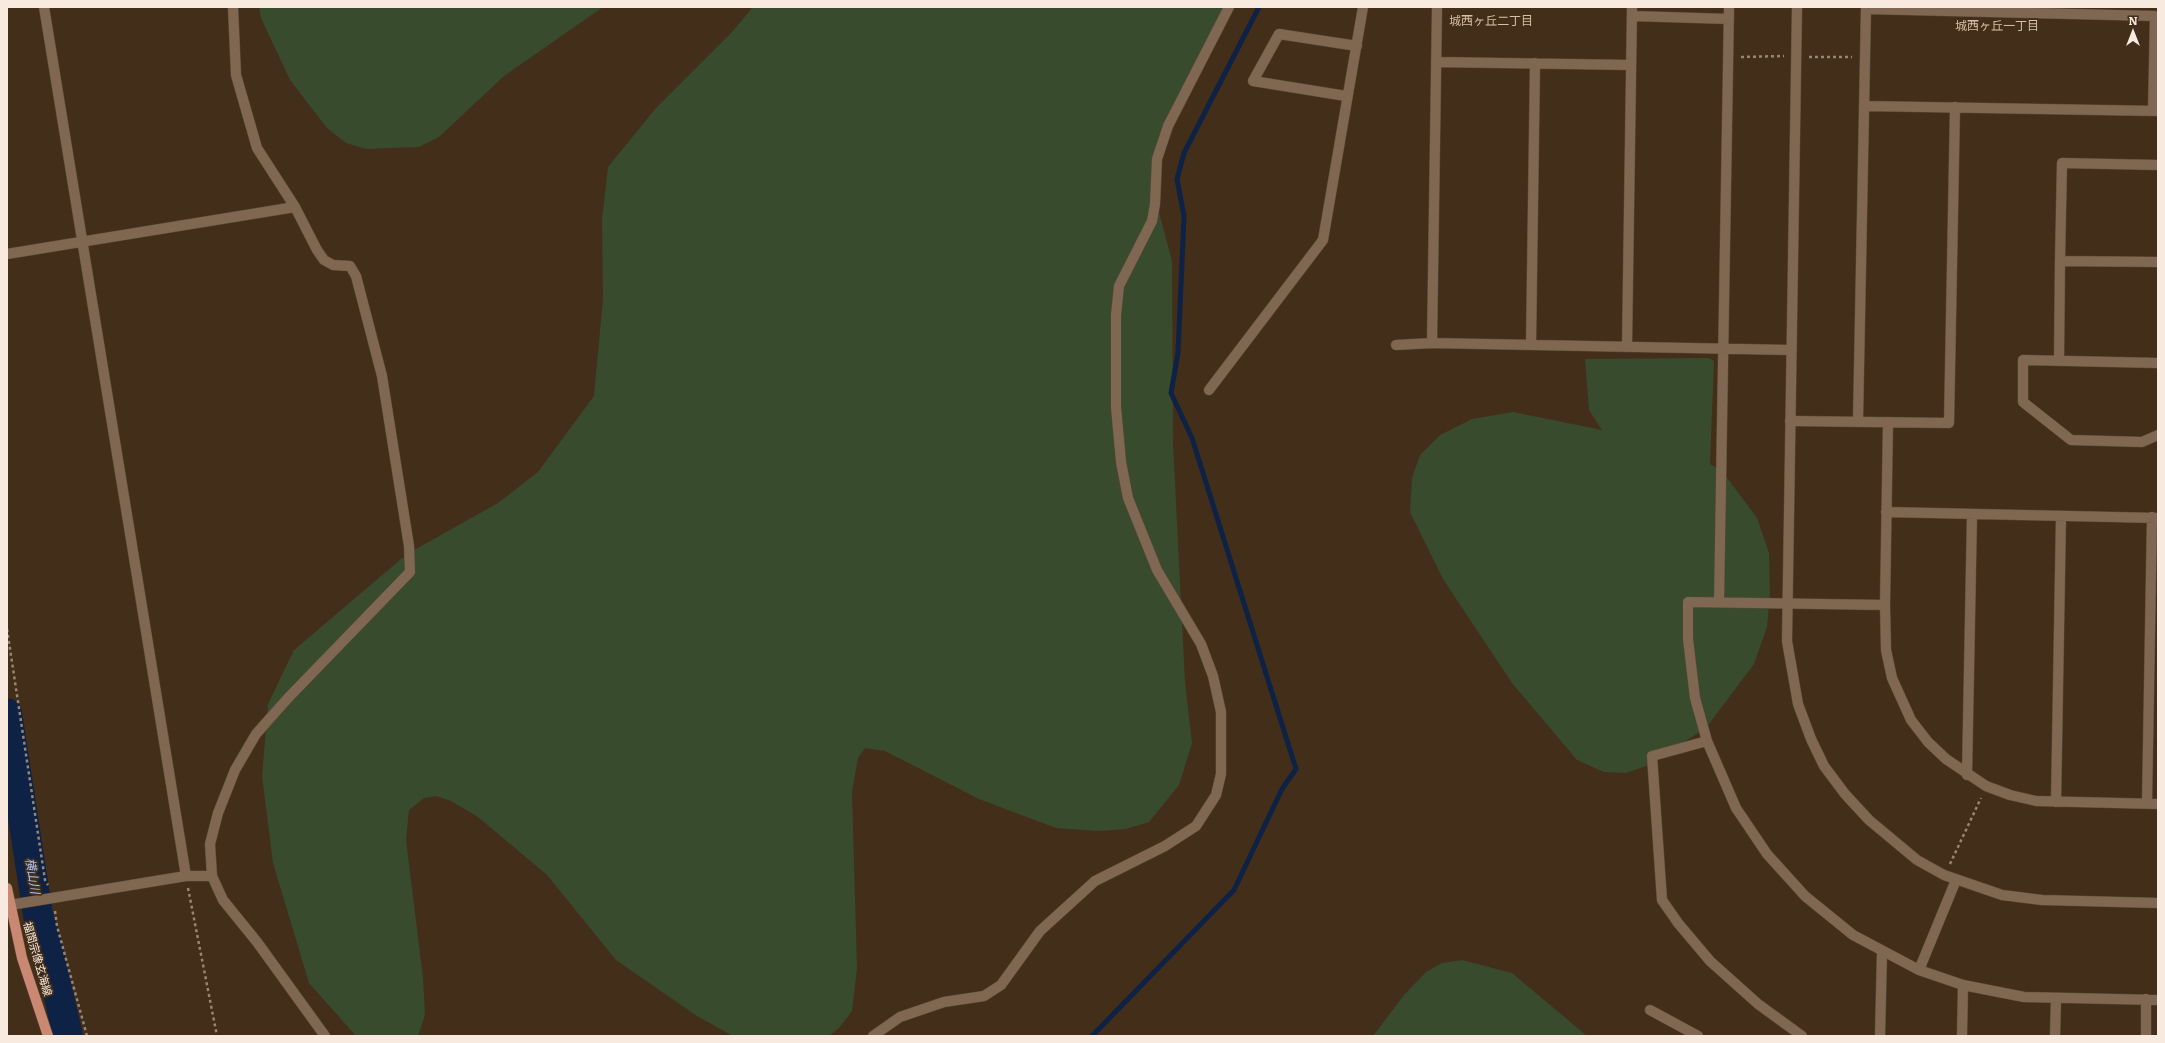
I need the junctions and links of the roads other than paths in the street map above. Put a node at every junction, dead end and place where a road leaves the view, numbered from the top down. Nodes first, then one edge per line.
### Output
1 (44, 7) edge
2 (233, 7) edge
3 (1229, 7) edge
4 (1363, 7) edge
5 (1437, 7) edge
6 (1729, 7) edge
7 (1797, 7) edge
8 (1866, 8) edge
9 (1960, 9) edge
10 (2059, 10) edge
11 (1632, 11) edge
12 (2155, 11) edge
13 (1729, 19) junction
14 (1356, 46) junction
15 (1436, 62) junction
16 (1535, 63) junction
17 (1631, 65) junction
18 (1346, 96) junction
19 (1864, 106) junction
20 (1955, 107) junction
21 (2156, 111) edge
22 (2158, 165) edge
23 (295, 207) junction
24 (82, 242) junction
25 (7, 254) edge
26 (2060, 261) junction
27 (2158, 262) edge
28 (1432, 344) junction
29 (1396, 345) dead end
30 (1531, 345) junction
31 (1627, 346) junction
32 (1723, 348) junction
33 (1791, 350) junction
34 (2059, 360) junction
35 (2158, 363) edge
36 (1209, 390) dead end
37 (1790, 421) junction
38 (1858, 421) junction
39 (1888, 422) junction
40 (2158, 435) edge
41 (1886, 512) junction
42 (1972, 514) junction
43 (2061, 516) junction
44 (2155, 518) edge
45 (1719, 602) junction
46 (1787, 603) junction
47 (1885, 605) junction
48 (1707, 741) junction
49 (1967, 775) junction
50 (2056, 802) junction
51 (2147, 804) junction
52 (2158, 804) edge
53 (186, 876) junction
54 (212, 876) junction
55 (1956, 880) junction
56 (7, 888) edge
57 (2158, 903) edge
58 (10, 905) junction
59 (1882, 952) junction
60 (1919, 970) junction
61 (1963, 985) junction
62 (2056, 998) junction
63 (2146, 999) junction
64 (2158, 1000) edge
65 (1650, 1010) dead end
66 (48, 1036) edge
67 (325, 1036) edge
68 (873, 1036) edge
69 (1698, 1036) edge
70 (1802, 1036) edge
71 (1880, 1036) edge
72 (1962, 1036) edge
73 (2055, 1036) edge
74 (2146, 1036) edge

1 - 24 street
2 - 23 street
3 - 68 street
4 - 14 street
5 - 15 street
6 - 13 street
7 - 33 street
8 - 9 street
8 - 19 street
9 - 10 street
10 - 12 street
11 - 13 street
11 - 17 street
12 - 21 street
13 - 32 street
14 - 18 street
14 - 18 street
15 - 16 street
15 - 28 street
16 - 17 street
16 - 30 street
17 - 31 street
18 - 36 street
19 - 20 street
19 - 38 street
20 - 21 street
20 - 39 street
22 - 26 street
23 - 24 street
23 - 54 street
24 - 25 street
24 - 53 street
26 - 27 street
26 - 34 street
28 - 29 street
28 - 30 street
30 - 31 street
31 - 32 street
32 - 33 street
32 - 45 street
33 - 37 street
34 - 35 street
34 - 40 street
37 - 38 street
37 - 46 street
38 - 39 street
39 - 41 street
41 - 42 street
41 - 47 street
42 - 43 street
42 - 49 street
43 - 44 street
43 - 50 street
44 - 51 street
45 - 46 street
45 - 48 street
46 - 47 street
46 - 55 street
47 - 49 street
48 - 59 street
48 - 70 street
49 - 50 street
50 - 51 street
51 - 52 street
53 - 54 street
53 - 58 street
54 - 67 street
55 - 57 street
55 - 60 street
56 - 58 main road, 福間宗像玄海線
58 - 66 main road, 福間宗像玄海線
59 - 60 street
59 - 71 street
60 - 61 street
61 - 62 street
61 - 72 street
62 - 63 street
62 - 73 street
63 - 64 street
63 - 74 street
65 - 69 street

